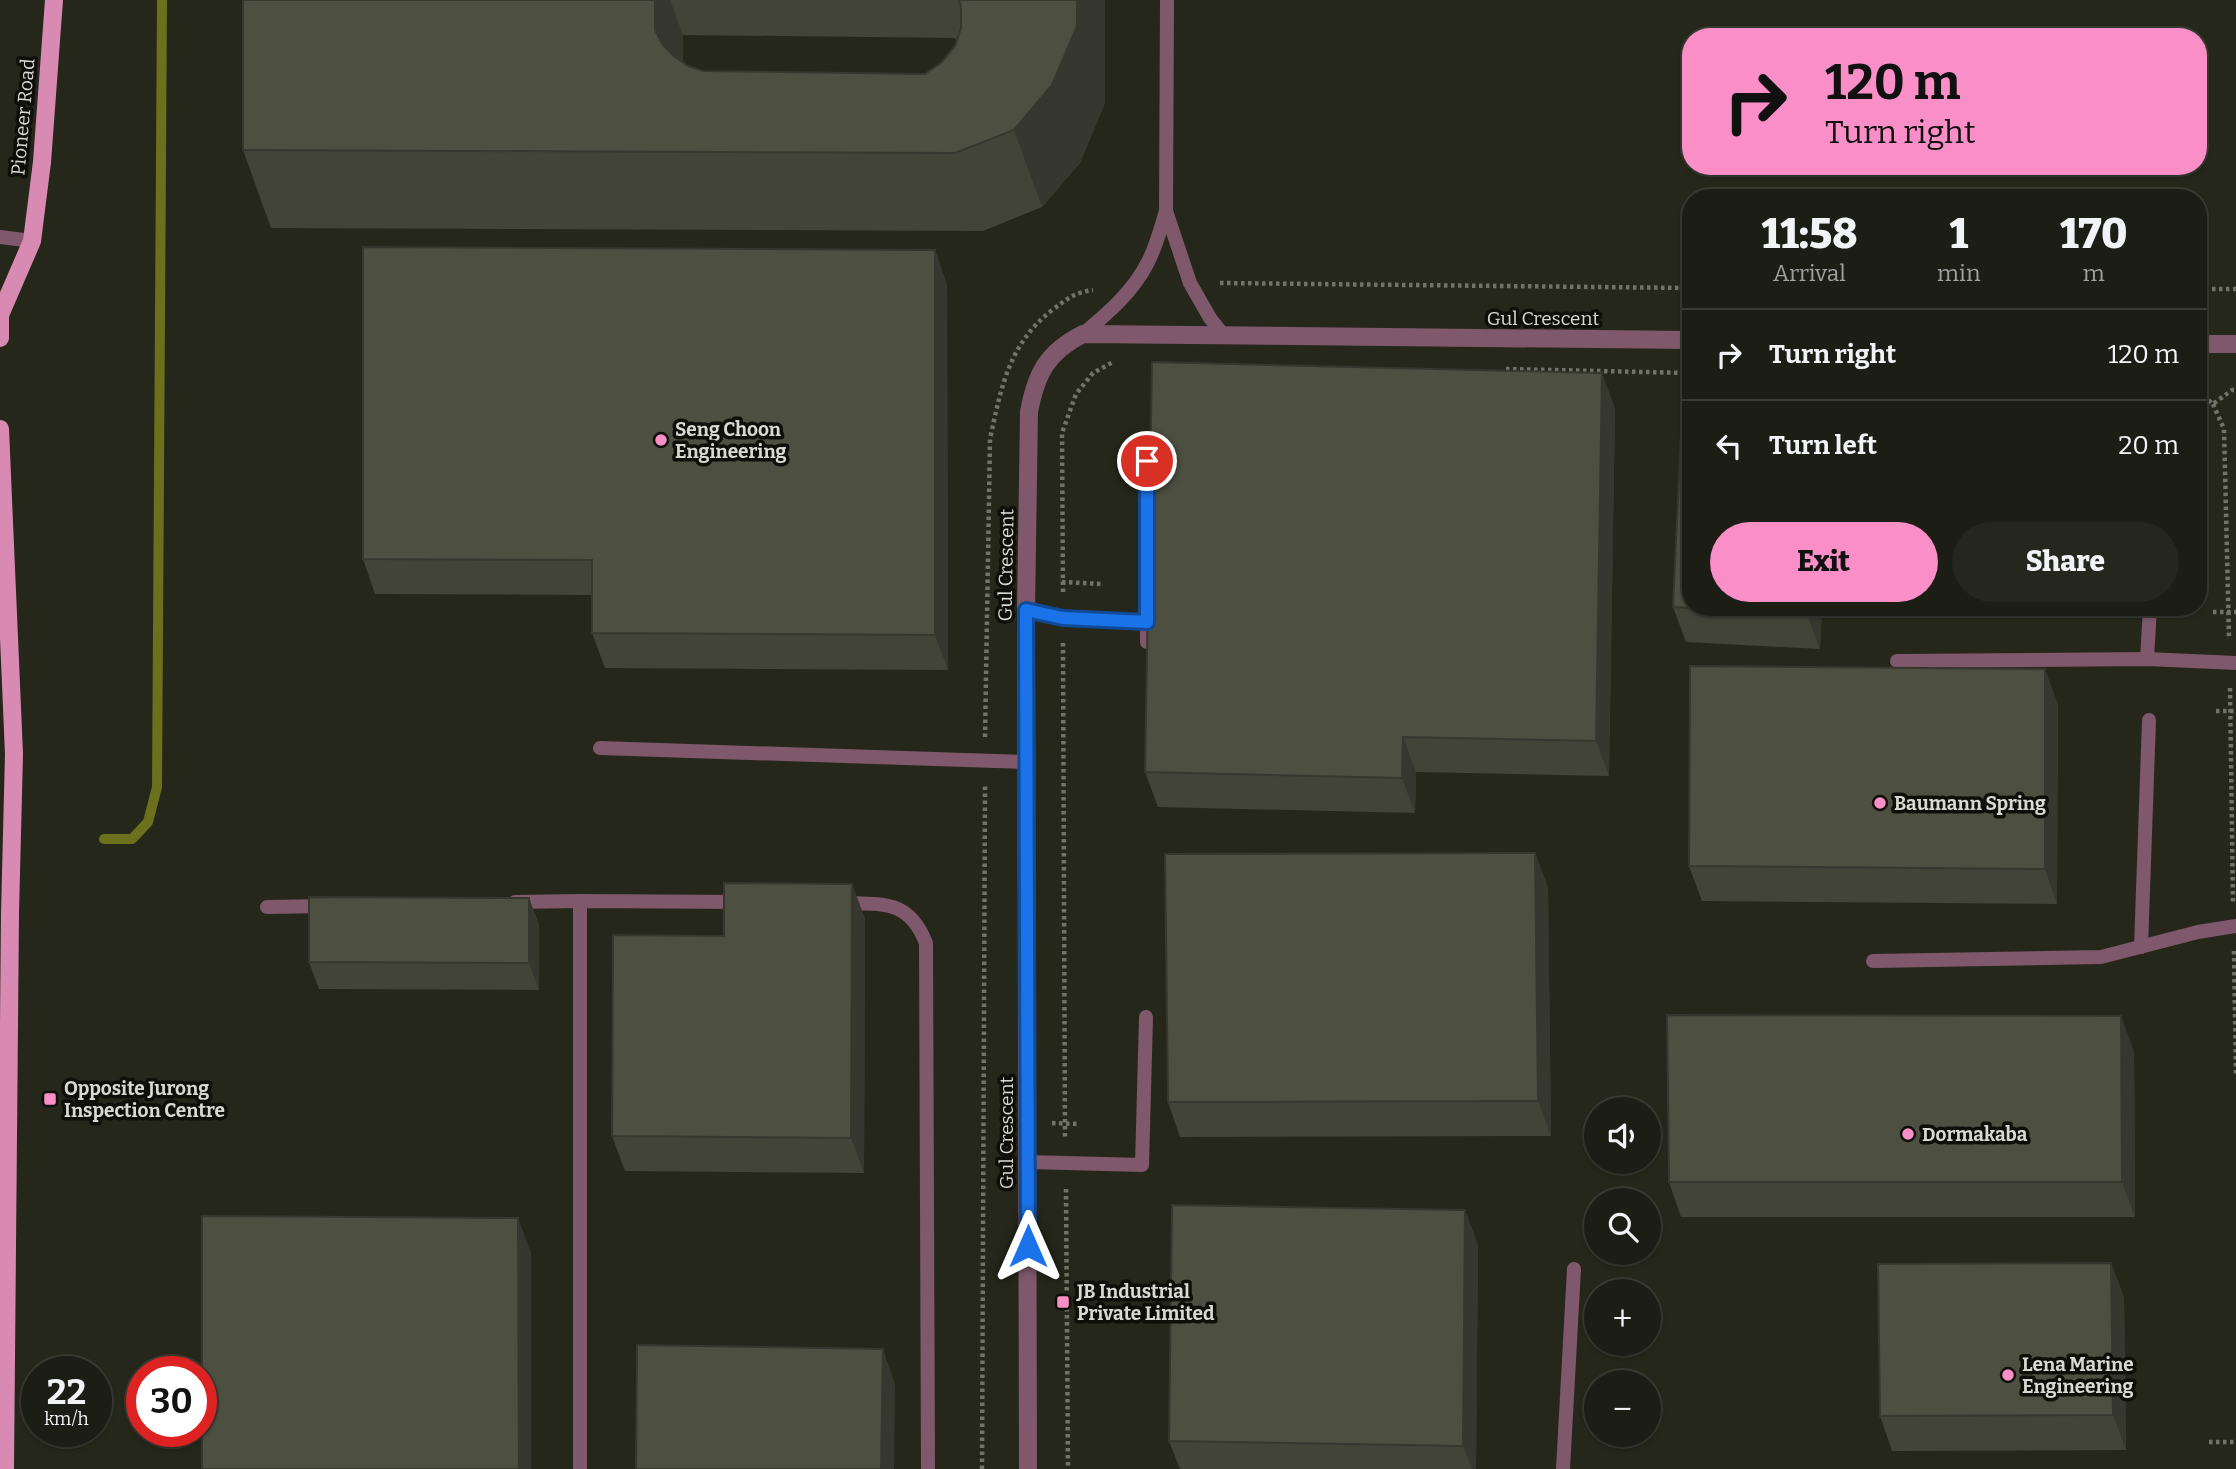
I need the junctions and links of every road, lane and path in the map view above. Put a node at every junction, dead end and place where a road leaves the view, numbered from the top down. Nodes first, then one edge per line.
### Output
1 (54, 0) edge
2 (1167, 0) edge
3 (1166, 211) junction
4 (0, 237) edge
5 (32, 242) junction
6 (1190, 283) junction
7 (1135, 284) junction
8 (1682, 288) edge
9 (2207, 289) edge
10 (2236, 289) edge
11 (0, 315) edge
12 (1083, 334) junction
13 (1225, 337) junction
14 (0, 338) edge
15 (1682, 340) edge
16 (2207, 344) edge
17 (2236, 344) edge
18 (1116, 360) dead end
19 (1506, 369) edge
20 (1682, 373) edge
21 (2236, 390) edge
22 (2207, 399) edge
23 (2213, 404) junction
24 (0, 429) edge
25 (1147, 461) edge
26 (1026, 580) junction
27 (1063, 582) junction
28 (1102, 584) dead end
29 (1026, 610) junction
30 (2213, 612) dead end
31 (2229, 612) junction
32 (2236, 612) edge
33 (2149, 616) edge
34 (1063, 618) junction
35 (1147, 622) junction
36 (2147, 659) junction
37 (1898, 661) dead end
38 (1148, 663) edge
39 (2233, 663) edge
40 (2216, 711) dead end
41 (2233, 711) edge
42 (2149, 720) dead end
43 (600, 748) dead end
44 (7, 753) edge
45 (985, 762) junction
46 (1026, 762) junction
47 (580, 901) junction
48 (498, 903) edge
49 (757, 903) edge
50 (825, 903) edge
51 (335, 905) edge
52 (267, 906) dead end
53 (2235, 926) edge
54 (5, 938) edge
55 (2141, 947) junction
56 (1873, 961) dead end
57 (1146, 1017) dead end
58 (2236, 1076) edge
59 (1028, 1162) junction
60 (1066, 1163) junction
61 (4, 1230) edge
62 (1574, 1269) dead end
63 (4, 1286) edge
64 (2236, 1442) edge
65 (2208, 1443) dead end
66 (5, 1469) edge
67 (580, 1469) edge
68 (928, 1469) edge
69 (982, 1469) edge
70 (1028, 1469) edge
71 (1068, 1469) edge
72 (1563, 1469) edge

1 - 5 main road, Pioneer Road
2 - 3 lane
3 - 6 lane
3 - 7 lane
4 - 5 lane
5 - 11 main road, Pioneer Road
6 - 8 path
6 - 13 lane
7 - 12 lane
7 - 45 path
9 - 10 path
11 - 14 main road, Pioneer Road
12 - 13 street, Gul Crescent
12 - 26 street, Gul Crescent
13 - 15 street, Gul Crescent
16 - 17 street
18 - 27 path
19 - 20 path
21 - 23 path
22 - 23 path
23 - 31 path
24 - 44 main road
25 - 35 lane
26 - 27 path
26 - 29 street, Gul Crescent
27 - 28 path
27 - 34 path
29 - 34 lane
29 - 46 street, Gul Crescent
30 - 31 path
31 - 32 path
31 - 39 path
33 - 36 lane
34 - 35 lane
34 - 60 path
35 - 38 lane
36 - 37 lane
36 - 39 lane
39 - 41 path
40 - 41 path
41 - 53 path
42 - 55 lane
43 - 45 lane
44 - 54 main road
45 - 46 lane
45 - 69 path
46 - 59 street, Gul Crescent
47 - 48 lane
47 - 49 lane
47 - 67 lane
50 - 68 lane
51 - 52 lane
53 - 55 lane
53 - 58 path
54 - 61 main road
55 - 56 lane
57 - 60 lane
59 - 60 lane
59 - 70 street, Gul Crescent
60 - 71 path
61 - 63 main road
62 - 72 lane
63 - 66 main road
64 - 65 path

